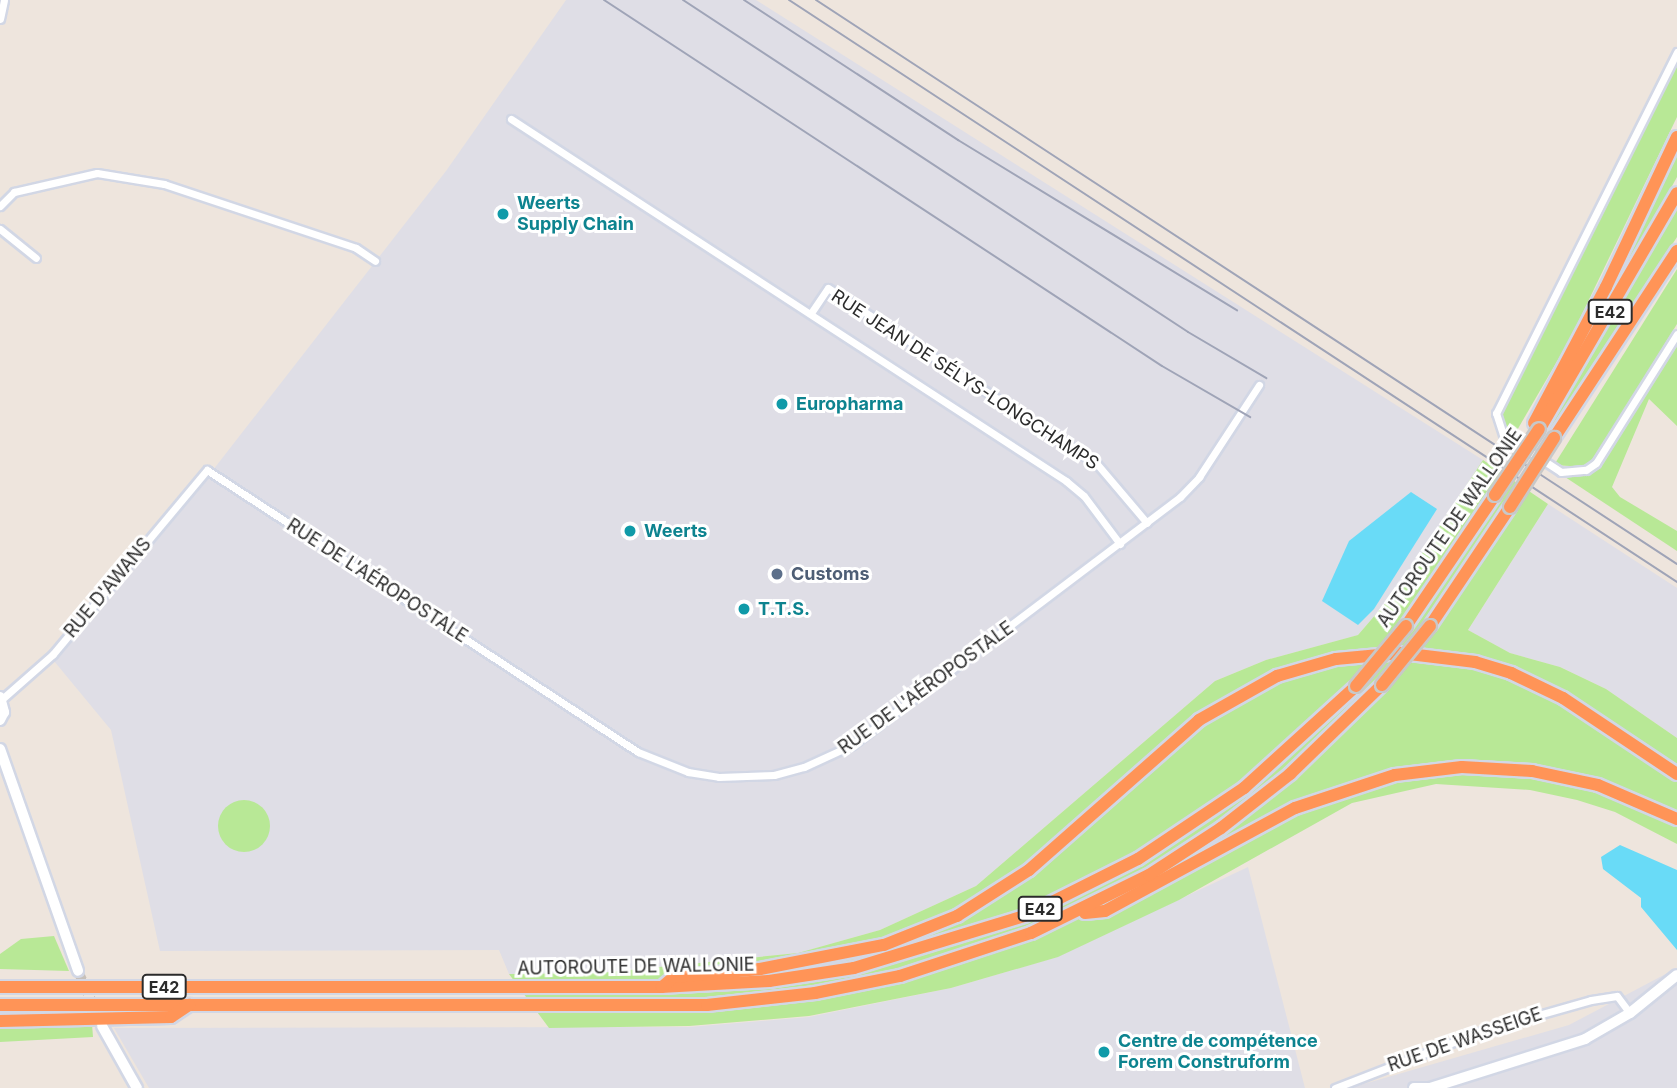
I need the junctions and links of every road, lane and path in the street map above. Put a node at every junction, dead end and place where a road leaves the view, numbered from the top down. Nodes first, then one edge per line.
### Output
1 (4, 0) edge
2 (0, 19) edge
3 (1677, 52) edge
4 (511, 118) dead end
5 (1677, 137) edge
6 (1677, 192) edge
7 (0, 206) edge
8 (0, 229) edge
9 (1677, 251) edge
10 (36, 258) dead end
11 (375, 261) dead end
12 (811, 313) junction
13 (1677, 334) edge
14 (1259, 385) dead end
15 (1536, 426) junction
16 (207, 470) joint
17 (1147, 523) junction
18 (1120, 544) junction
19 (1, 698) edge
20 (0, 720) edge
21 (0, 749) edge
22 (1677, 774) edge
23 (1677, 819) edge
24 (1071, 915) junction
25 (78, 971) tunnel mouth
26 (1677, 975) edge
27 (0, 987) edge
28 (661, 987) junction
29 (189, 1004) junction
30 (0, 1005) edge
31 (1630, 1013) junction
32 (0, 1021) edge
33 (103, 1026) dead end
34 (137, 1088) edge
35 (1335, 1088) edge
36 (1413, 1088) edge
37 (1430, 1088) edge

1 - 2 street
3 - 13 street
4 - 12 street, RUE JEAN DE SÉLYS-LONGCHAMPS
5 - 15 highway
6 - 15 highway, AUTOROUTE DE WALLONIE / E42
7 - 11 street
8 - 10 street
9 - 24 highway, AUTOROUTE DE WALLONIE / E42, bridge
12 - 17 street, RUE JEAN DE SÉLYS-LONGCHAMPS
12 - 18 street, RUE JEAN DE SÉLYS-LONGCHAMPS
14 - 17 street, RUE DE L'AÉROPOSTALE
15 - 28 highway, AUTOROUTE DE WALLONIE / E42, bridge
16 - 18 street, RUE DE L'AÉROPOSTALE
16 - 19 street, RUE D'AWANS
17 - 18 street, RUE DE L'AÉROPOSTALE
19 - 20 main road
21 - 25 main road
22 - 28 highway
23 - 24 highway
24 - 29 highway, AUTOROUTE DE WALLONIE / E42
26 - 31 main road
27 - 28 highway, AUTOROUTE DE WALLONIE / E42
29 - 30 highway, AUTOROUTE DE WALLONIE / E42
29 - 32 highway
31 - 35 street, RUE DE WASSEIGE
31 - 37 main road
33 - 34 main road
36 - 37 main road

